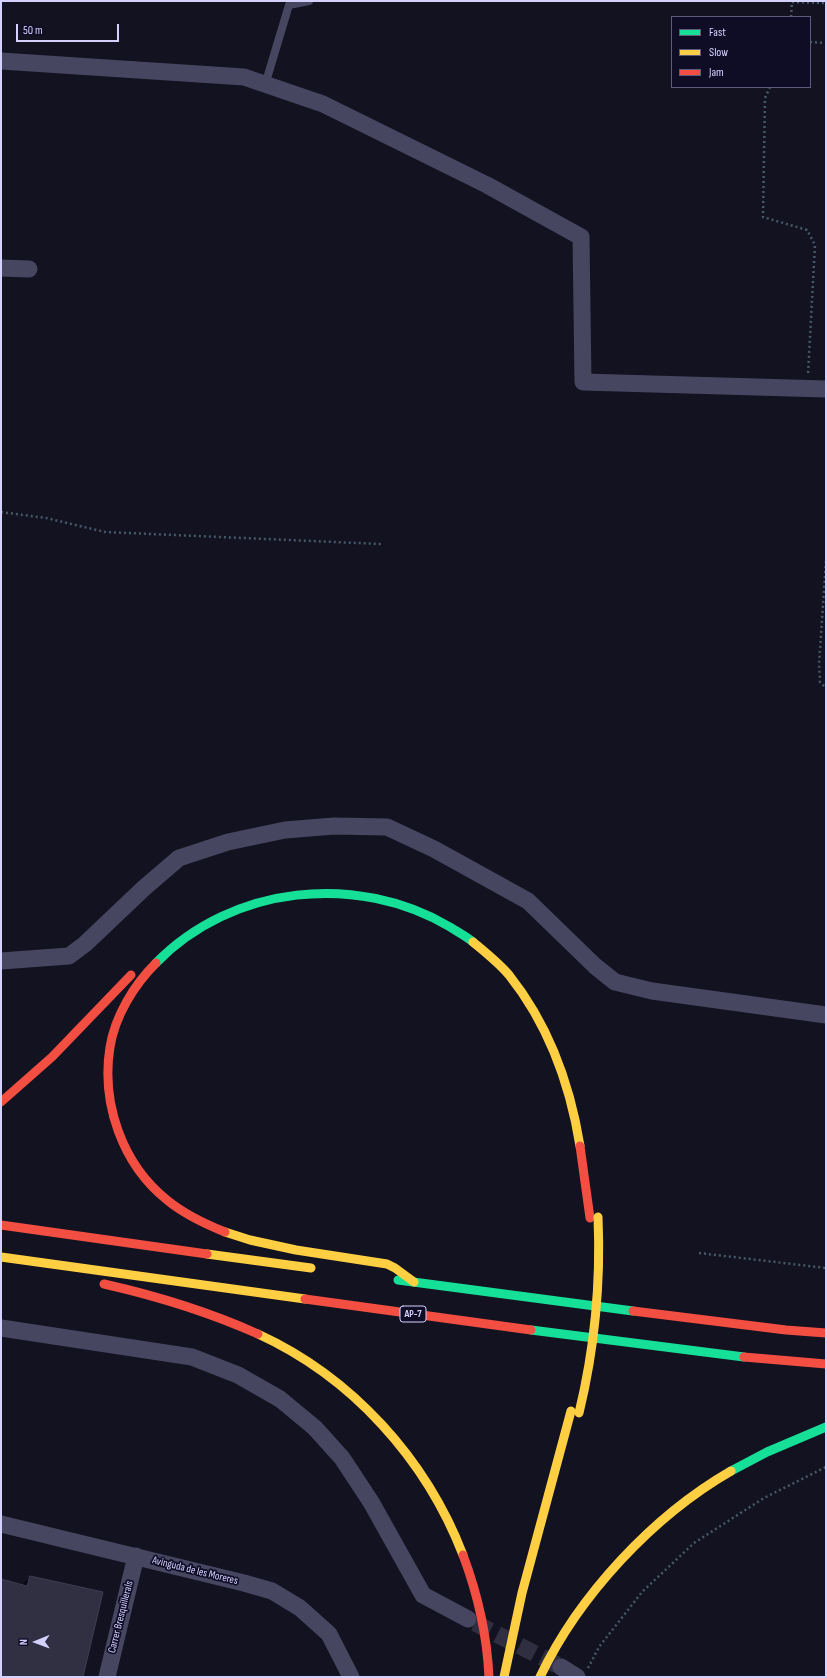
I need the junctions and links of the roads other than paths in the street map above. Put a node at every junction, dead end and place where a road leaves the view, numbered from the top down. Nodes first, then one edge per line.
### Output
1 (309, 1) edge
2 (1, 61) edge
3 (265, 85) junction
4 (1, 268) edge
5 (29, 269) dead end
6 (826, 389) edge
7 (262, 892) dead end
8 (408, 898) dead end
9 (424, 904) dead end
10 (452, 917) dead end
11 (167, 942) dead end
12 (155, 951) dead end
13 (1, 961) edge
14 (826, 1015) edge
15 (1, 1102) edge
16 (591, 1158) dead end
17 (595, 1188) dead end
18 (594, 1218) junction
19 (1, 1225) edge
20 (1, 1257) edge
21 (320, 1269) dead end
22 (390, 1279) dead end
23 (414, 1282) junction
24 (98, 1283) dead end
25 (1, 1328) edge
26 (826, 1333) edge
27 (826, 1364) edge
28 (576, 1412) junction
29 (826, 1427) edge
30 (1, 1524) edge
31 (136, 1556) junction
32 (468, 1620) tunnel mouth
33 (561, 1666) tunnel mouth
34 (582, 1674) edge
35 (107, 1677) edge
36 (351, 1677) edge
37 (489, 1677) edge
38 (504, 1677) edge
39 (512, 1677) edge
40 (540, 1677) edge

1 - 3 lane
2 - 3 street
3 - 6 street
4 - 5 street
7 - 11 highway
8 - 9 highway
10 - 16 highway
12 - 15 highway
13 - 14 street
17 - 18 highway
18 - 23 highway
18 - 28 highway, bridge
19 - 21 highway
20 - 27 highway, AP-7
22 - 23 highway
23 - 26 highway
24 - 37 highway
25 - 32 street
28 - 38 highway
28 - 39 highway
29 - 40 highway
30 - 31 street, Avinguda de les Moreres
31 - 35 street, Carrer Bresquillerals
31 - 36 street, Avinguda de les Moreres
33 - 34 street

